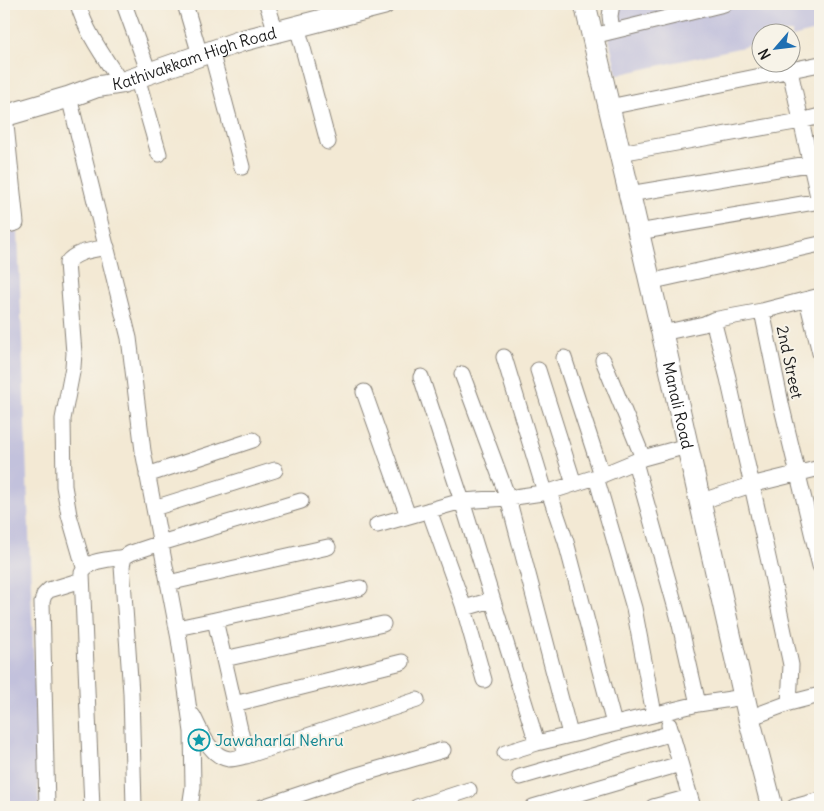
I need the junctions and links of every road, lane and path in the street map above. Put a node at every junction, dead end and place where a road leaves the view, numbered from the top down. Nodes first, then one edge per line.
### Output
1 (78, 4) edge
2 (124, 4) edge
3 (185, 4) edge
4 (267, 4) edge
5 (384, 4) edge
6 (585, 4) edge
7 (612, 4) edge
8 (724, 4) edge
9 (342, 9) edge
10 (297, 26) junction
11 (276, 32) junction
12 (602, 33) junction
13 (206, 53) junction
14 (820, 64) edge
15 (802, 68) edge
16 (780, 72) edge
17 (790, 72) edge
18 (136, 77) junction
19 (69, 97) junction
20 (609, 107) junction
21 (5, 116) edge
22 (820, 116) edge
23 (801, 121) junction
24 (328, 142) dead end
25 (620, 153) junction
26 (159, 154) dead end
27 (816, 162) edge
28 (242, 166) dead end
29 (8, 185) edge
30 (629, 194) junction
31 (820, 201) edge
32 (4, 226) edge
33 (638, 232) junction
34 (820, 244) edge
35 (107, 248) junction
36 (649, 282) junction
37 (814, 298) edge
38 (762, 311) junction
39 (713, 320) junction
40 (662, 333) junction
41 (820, 353) edge
42 (504, 357) dead end
43 (564, 358) dead end
44 (602, 360) dead end
45 (538, 370) dead end
46 (462, 374) dead end
47 (421, 377) dead end
48 (364, 392) dead end
49 (253, 440) dead end
50 (687, 446) junction
51 (639, 460) junction
52 (820, 468) edge
53 (275, 470) dead end
54 (798, 474) junction
55 (147, 475) junction
56 (599, 476) junction
57 (574, 484) junction
58 (751, 484) junction
59 (547, 492) junction
60 (508, 498) junction
61 (301, 501) dead end
62 (462, 501) junction
63 (700, 502) junction
64 (154, 508) junction
65 (429, 510) junction
66 (408, 516) junction
67 (378, 525) dead end
68 (161, 543) junction
69 (328, 547) dead end
70 (124, 557) junction
71 (820, 566) edge
72 (83, 573) junction
73 (168, 583) junction
74 (360, 588) dead end
75 (492, 600) junction
76 (462, 605) junction
77 (215, 620) junction
78 (383, 624) dead end
79 (177, 628) junction
80 (224, 659) junction
81 (402, 662) dead end
82 (484, 680) dead end
83 (820, 695) edge
84 (744, 697) junction
85 (417, 700) dead end
86 (789, 703) junction
87 (234, 704) junction
88 (698, 704) junction
89 (188, 706) junction
90 (660, 713) junction
91 (749, 718) junction
92 (614, 724) junction
93 (672, 733) junction
94 (570, 734) junction
95 (536, 743) junction
96 (443, 750) dead end
97 (505, 753) dead end
98 (246, 756) junction
99 (680, 764) junction
100 (520, 777) dead end
101 (469, 790) dead end
102 (820, 800) edge
103 (691, 802) edge
104 (47, 807) edge
105 (92, 807) edge
106 (134, 807) edge
107 (190, 807) edge
108 (262, 807) edge
109 (417, 807) edge
110 (532, 807) edge
111 (653, 807) edge
112 (772, 807) edge
113 (794, 807) edge

1 - 18 street
2 - 18 street
3 - 13 street
4 - 11 street
5 - 9 main road, Kathivakkam High Road
6 - 12 main road, Manali Road
7 - 12 street
8 - 12 street
9 - 10 main road, Kathivakkam High Road
10 - 11 main road, Kathivakkam High Road
10 - 24 street
11 - 13 main road, Kathivakkam High Road
12 - 20 main road, Manali Road
13 - 18 main road, Kathivakkam High Road
13 - 28 street
14 - 15 street
16 - 20 street
17 - 23 street
18 - 19 main road, Kathivakkam High Road
18 - 26 street
19 - 21 main road, Kathivakkam High Road
19 - 35 street
20 - 25 main road, Manali Road
21 - 29 street
22 - 23 street
23 - 25 street
23 - 27 street
25 - 30 main road, Manali Road
27 - 30 street
27 - 31 street
29 - 32 street
30 - 33 main road, Manali Road
31 - 33 street
33 - 36 main road, Manali Road
34 - 36 street
35 - 55 street
35 - 72 street
36 - 40 main road, Manali Road
37 - 38 street
37 - 41 street
38 - 39 street
38 - 54 street, 2nd Street
39 - 40 street
39 - 58 street
40 - 50 main road, Manali Road
42 - 59 street
43 - 56 street
44 - 51 street
45 - 57 street
46 - 60 street
47 - 62 street
48 - 66 street
49 - 55 street
50 - 51 street
50 - 63 main road, Manali Road
51 - 56 street
51 - 88 street
52 - 54 street
53 - 64 street
54 - 58 street
54 - 71 street, 2nd Street
55 - 64 street
56 - 57 street
56 - 90 street
57 - 59 street
58 - 63 street
58 - 86 street
59 - 60 street
59 - 92 street
60 - 62 street
60 - 94 street
61 - 68 street
62 - 65 street
62 - 75 street
63 - 84 main road, Manali Road
64 - 68 street
65 - 66 street
65 - 76 street
66 - 67 street
68 - 70 street
68 - 73 street
69 - 73 street
70 - 72 street
70 - 106 street
72 - 104 street
72 - 105 street
73 - 79 street
74 - 77 street
75 - 76 street
75 - 95 street
76 - 82 street
77 - 79 street
77 - 80 street
78 - 80 street
79 - 89 street
80 - 87 street
81 - 87 street
83 - 86 street
84 - 88 street
84 - 91 main road, Manali Road
85 - 98 street
86 - 91 street
87 - 98 street
88 - 90 street
89 - 98 street
89 - 107 street
90 - 92 street
90 - 93 street
91 - 112 main road, Manali Road
92 - 94 street
93 - 99 street
93 - 100 street
94 - 95 street
95 - 97 street
96 - 108 street
99 - 103 street
99 - 110 street
101 - 109 street
102 - 113 street
103 - 111 street

